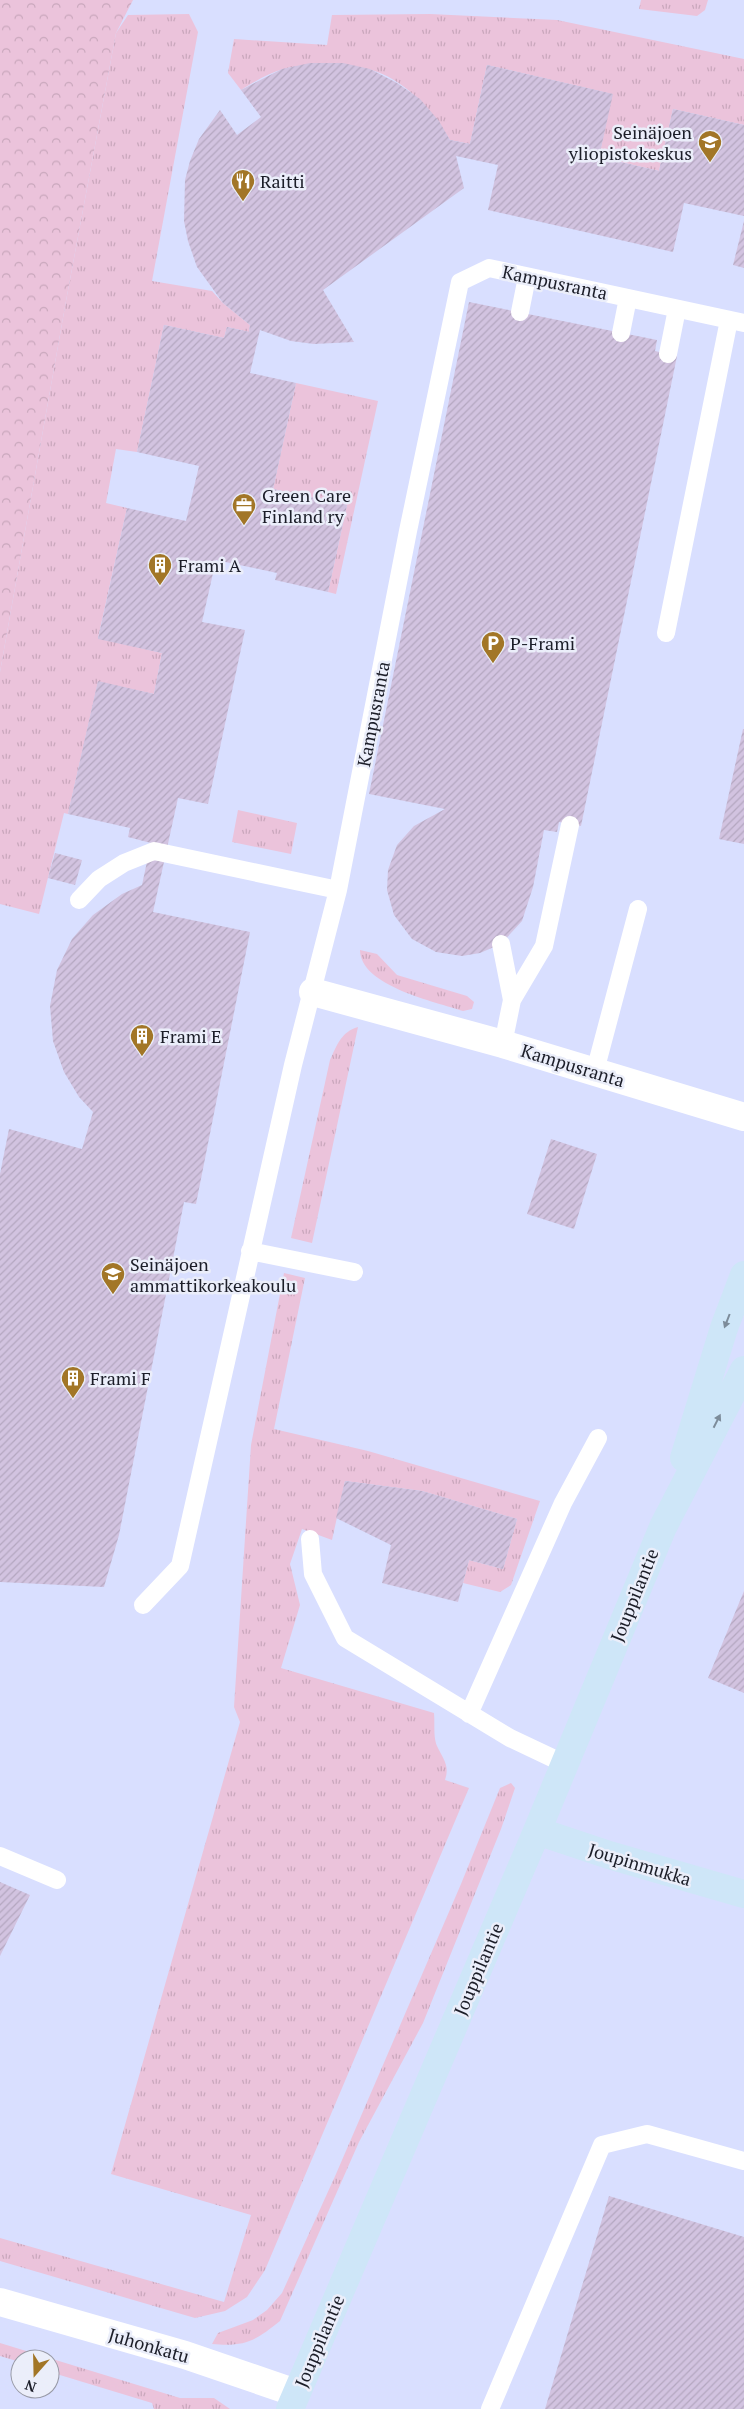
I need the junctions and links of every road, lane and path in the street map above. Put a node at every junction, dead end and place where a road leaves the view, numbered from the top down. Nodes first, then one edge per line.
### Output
1 (527, 276) junction
2 (628, 298) junction
3 (677, 309) junction
4 (520, 312) dead end
5 (736, 322) edge
6 (621, 333) dead end
7 (668, 354) dead end
8 (666, 633) dead end
9 (570, 825) dead end
10 (338, 890) junction
11 (79, 900) dead end
12 (638, 909) dead end
13 (501, 944) dead end
14 (313, 992) junction
15 (512, 1000) junction
16 (503, 1044) junction
17 (594, 1071) junction
18 (744, 1117) edge
19 (250, 1251) junction
20 (354, 1272) dead end
21 (744, 1275) edge
22 (744, 1370) edge
23 (598, 1438) dead end
24 (663, 1527) junction
25 (310, 1539) dead end
26 (144, 1605) dead end
27 (470, 1714) junction
28 (564, 1764) junction
29 (537, 1832) junction
30 (0, 1856) edge
31 (57, 1880) dead end
32 (744, 1894) edge
33 (744, 2162) edge
34 (0, 2302) edge
35 (293, 2401) edge
36 (490, 2409) edge

1 - 2 lane, Kampusranta
1 - 4 lane
1 - 10 lane, Kampusranta
2 - 3 lane, Kampusranta
2 - 6 lane
3 - 5 lane, Kampusranta
3 - 7 lane
5 - 8 lane
9 - 15 lane
10 - 11 lane
10 - 14 lane, Kampusranta
12 - 17 lane
13 - 15 lane
14 - 16 street, Kampusranta
14 - 19 lane
15 - 16 lane
16 - 17 street, Kampusranta
17 - 18 street, Kampusranta
19 - 20 lane
19 - 26 lane
21 -> 24 main road, Jouppilantie
24 -> 22 main road, Jouppilantie
23 - 27 lane
24 - 28 main road, Jouppilantie
25 - 27 lane
27 - 28 lane
28 - 29 main road, Jouppilantie
29 - 32 main road, Joupinmukka
29 - 35 main road, Jouppilantie
30 - 31 lane
33 - 36 lane
34 - 35 street, Juhonkatu

